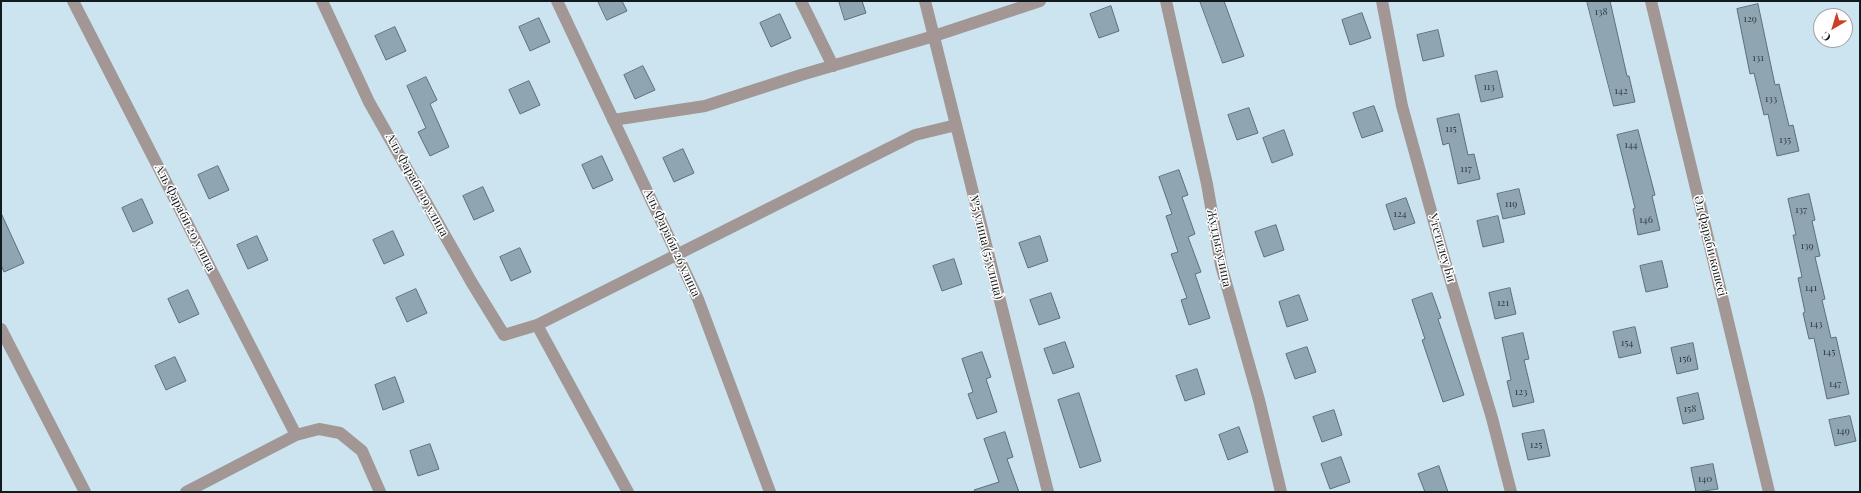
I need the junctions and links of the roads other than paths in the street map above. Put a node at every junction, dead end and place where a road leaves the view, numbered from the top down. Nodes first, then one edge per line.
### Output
1 (73, 1) edge
2 (322, 1) edge
3 (557, 1) edge
4 (801, 1) edge
5 (925, 1) edge
6 (1040, 1) edge
7 (1166, 1) edge
8 (1382, 1) edge
9 (1651, 1) edge
10 (934, 36) junction
11 (833, 66) junction
12 (613, 120) junction
13 (956, 125) junction
14 (678, 254) junction
15 (537, 325) junction
16 (1, 329) edge
17 (296, 435) junction
18 (85, 492) edge
19 (186, 492) edge
20 (380, 492) edge
21 (628, 492) edge
22 (770, 492) edge
23 (1048, 492) edge
24 (1281, 492) edge
25 (1511, 492) edge
26 (1769, 492) edge

1 - 17 street, Аль Фараби 20 улица
2 - 15 street, Аль Фараби 19 улица
3 - 12 street, Аль Фараби 26 улица
4 - 11 street
5 - 10 street, №5 улица (55 улица)
6 - 10 street
7 - 24 street, Жулдыз улица
8 - 25 street, Утетилеу Би
9 - 26 street, Әл Фараби көшесі
10 - 11 street
10 - 13 street, №5 улица (55 улица)
11 - 12 street
12 - 14 street, Аль Фараби 26 улица
13 - 14 street, Аль Фараби 19 улица
13 - 23 street, №5 улица (55 улица)
14 - 15 street, Аль Фараби 19 улица
14 - 22 street, Аль Фараби 26 улица
15 - 21 street
16 - 18 street
17 - 19 street
17 - 20 street

